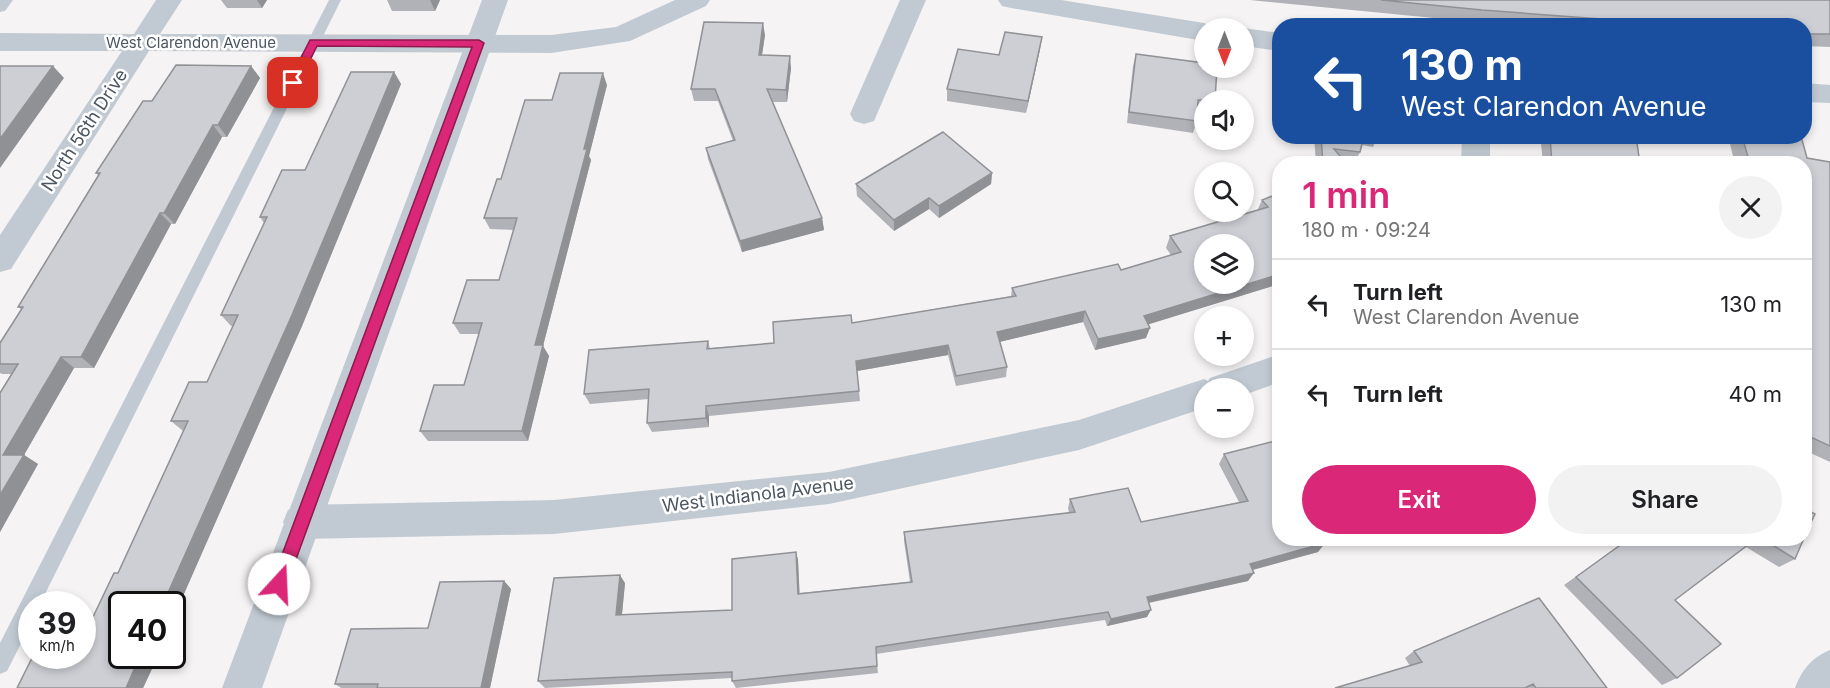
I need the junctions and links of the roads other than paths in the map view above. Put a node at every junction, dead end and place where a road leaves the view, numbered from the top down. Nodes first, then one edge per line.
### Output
1 (7, 0) edge
2 (169, 0) edge
3 (335, 0) edge
4 (495, 0) edge
5 (697, 0) edge
6 (913, 0) edge
7 (1011, 0) edge
8 (0, 8) edge
9 (1194, 30) edge
10 (1254, 38) edge
11 (1272, 41) edge
12 (0, 42) edge
13 (140, 43) junction
14 (314, 43) junction
15 (479, 43) junction
16 (1812, 93) edge
17 (1830, 94) edge
18 (864, 114) dead end
19 (0, 260) edge
20 (1272, 371) edge
21 (1251, 378) edge
22 (1194, 397) edge
23 (301, 522) junction
24 (0, 664) edge
25 (1830, 670) edge
26 (242, 688) edge
27 (1815, 688) edge

1 - 8 lane
2 - 13 street, North 56th Drive
3 - 14 lane
4 - 15 street
5 - 15 street, West Clarendon Avenue
6 - 18 street
7 - 9 street
10 - 11 street
12 - 13 street, West Clarendon Avenue
13 - 14 street, West Clarendon Avenue
13 - 19 street, North 56th Drive
14 - 15 street, West Clarendon Avenue
14 - 24 lane
15 - 23 street
16 - 17 street
20 - 21 street
22 - 23 street, West Indianola Avenue
23 - 26 street
25 - 27 street

